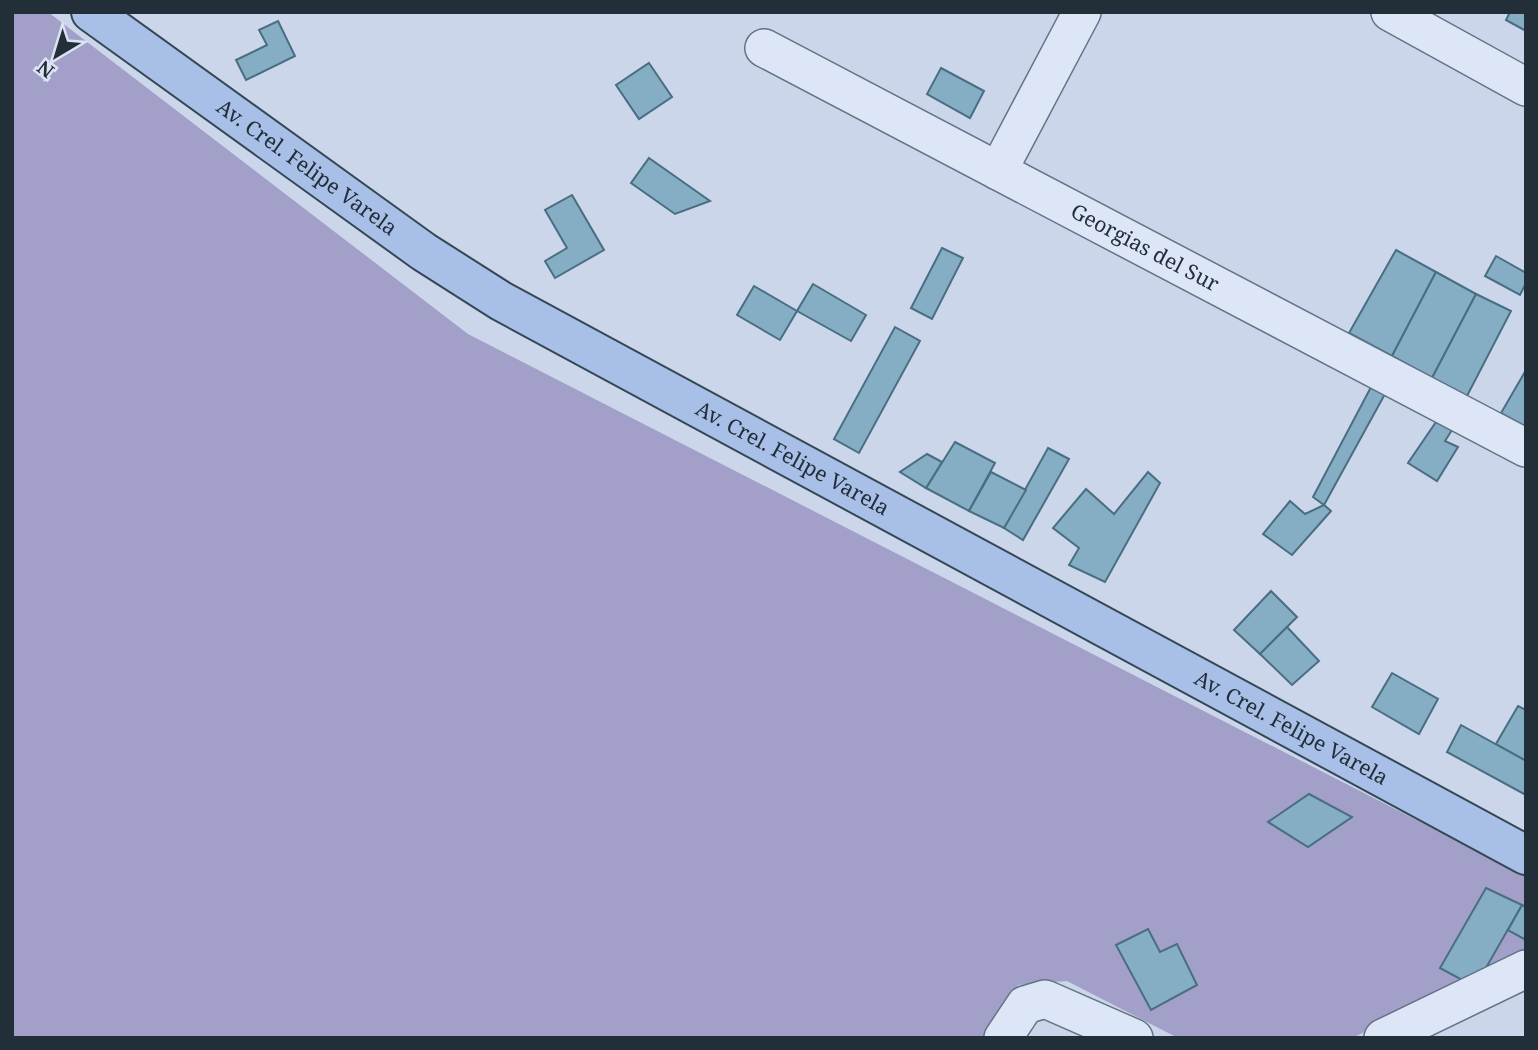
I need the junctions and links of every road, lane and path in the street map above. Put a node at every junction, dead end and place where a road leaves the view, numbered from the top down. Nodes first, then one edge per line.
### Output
1 (91, 12) edge
2 (1082, 12) edge
3 (1390, 12) edge
4 (764, 48) dead end
5 (1526, 87) edge
6 (998, 171) junction
7 (1526, 448) edge
8 (1526, 855) edge
9 (1526, 969) edge
10 (1430, 1028) edge
11 (1003, 1038) edge
12 (1134, 1038) edge
13 (1383, 1038) edge

1 - 8 main road, Av. Crel. Felipe Varela
2 - 6 street
3 - 5 street
4 - 6 street, Georgias del Sur
6 - 7 street, Georgias del Sur
9 - 10 street
10 - 13 street
11 - 12 street

